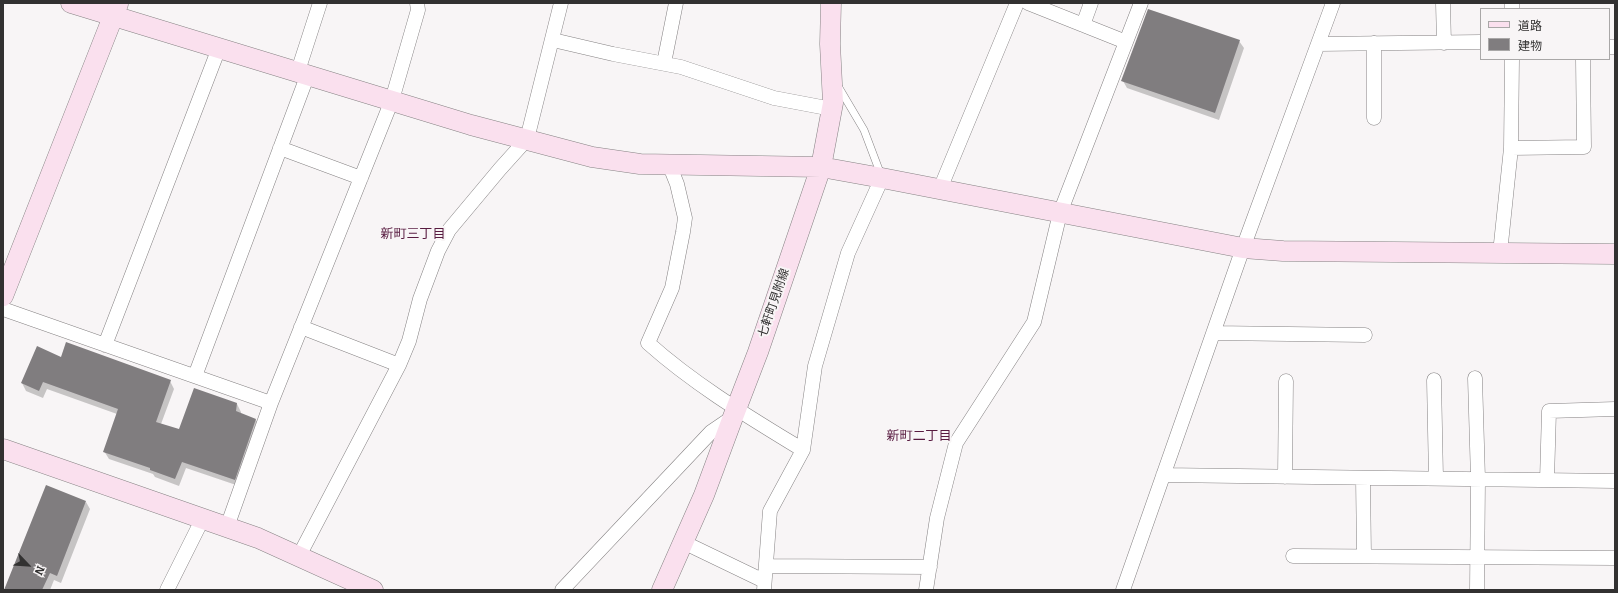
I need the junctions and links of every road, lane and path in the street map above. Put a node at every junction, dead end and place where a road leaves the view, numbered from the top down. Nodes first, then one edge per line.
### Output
1 (72, 3) edge
2 (320, 3) edge
3 (417, 3) edge
4 (561, 3) edge
5 (676, 3) edge
6 (831, 3) edge
7 (1017, 3) edge
8 (1028, 3) edge
9 (1091, 3) edge
10 (1141, 3) edge
11 (1333, 3) edge
12 (1443, 3) edge
13 (116, 9) edge
14 (1083, 25) junction
15 (553, 40) junction
16 (1126, 42) junction
17 (1444, 42) junction
18 (1480, 42) edge
19 (1374, 43) junction
20 (1318, 44) junction
21 (220, 48) junction
22 (1512, 60) edge
23 (1583, 60) edge
24 (664, 63) junction
25 (302, 73) junction
26 (832, 75) junction
27 (392, 100) junction
28 (832, 109) junction
29 (1374, 118) dead end
30 (527, 139) junction
31 (280, 148) junction
32 (1511, 148) junction
33 (669, 164) junction
34 (821, 167) junction
35 (361, 178) junction
36 (882, 178) junction
37 (940, 189) junction
38 (1060, 213) junction
39 (1243, 248) junction
40 (1500, 253) junction
41 (1615, 254) edge
42 (3, 296) edge
43 (3, 309) edge
44 (301, 327) junction
45 (1213, 333) junction
46 (1364, 335) dead end
47 (105, 345) junction
48 (399, 365) junction
49 (195, 376) junction
50 (1475, 378) dead end
51 (1434, 380) dead end
52 (1286, 381) dead end
53 (271, 403) junction
54 (1615, 409) edge
55 (735, 414) junction
56 (3, 449) edge
57 (803, 450) junction
58 (1163, 475) junction
59 (1285, 477) junction
60 (1363, 478) junction
61 (1436, 478) junction
62 (1478, 479) junction
63 (1547, 480) junction
64 (1615, 482) edge
65 (203, 518) junction
66 (227, 527) junction
67 (683, 542) junction
68 (299, 556) junction
69 (1293, 556) dead end
70 (1364, 556) junction
71 (1477, 557) junction
72 (1615, 558) edge
73 (766, 566) junction
74 (930, 567) junction
75 (347, 584) edge
76 (764, 586) edge
77 (167, 590) edge
78 (373, 590) edge
79 (562, 590) edge
80 (662, 590) edge
81 (926, 590) edge
82 (1123, 590) edge
83 (1477, 590) edge

1 - 13 street
2 - 25 street
3 - 27 street
4 - 15 street
5 - 24 street
6 - 26 street, 七軒町見附線
7 - 37 street
8 - 14 street
9 - 14 street
10 - 16 street
11 - 20 street
12 - 17 street
13 - 21 street
13 - 42 street
14 - 16 street
15 - 24 street
15 - 30 street
16 - 38 street
17 - 18 street
17 - 19 street
19 - 20 street
19 - 29 street
20 - 39 street
21 - 25 street
21 - 47 street
22 - 32 street
23 - 32 street
24 - 28 street
25 - 27 street
25 - 31 street
26 - 28 street, 七軒町見附線
26 - 36 lane
27 - 30 street
27 - 35 street
28 - 34 street, 七軒町見附線
30 - 33 street
30 - 48 street
31 - 35 street
31 - 49 street
32 - 40 street
33 - 34 street
33 - 55 street
34 - 36 street
34 - 55 street, 七軒町見附線
35 - 44 street
36 - 37 street
36 - 57 street
37 - 38 street
38 - 39 street
38 - 74 street
39 - 40 street
39 - 45 street
40 - 41 street
43 - 47 street
44 - 48 street
44 - 53 street
45 - 46 street
45 - 58 street
47 - 49 street
48 - 68 street
49 - 53 street
50 - 62 street
51 - 61 street
52 - 59 street
53 - 66 street
54 - 63 street
55 - 57 street
55 - 67 street, 七軒町見附線
55 - 79 street
56 - 65 street
57 - 73 street
58 - 59 street
58 - 82 street
59 - 60 street
60 - 61 street
60 - 70 street
61 - 62 street
62 - 63 street
62 - 71 street
63 - 64 street
65 - 66 street
65 - 77 street
66 - 68 street
67 - 76 street
67 - 80 street, 七軒町見附線
68 - 75 street
69 - 70 street
70 - 71 street
71 - 72 street
71 - 83 street
73 - 74 street
73 - 76 street
74 - 81 street
75 - 78 street

